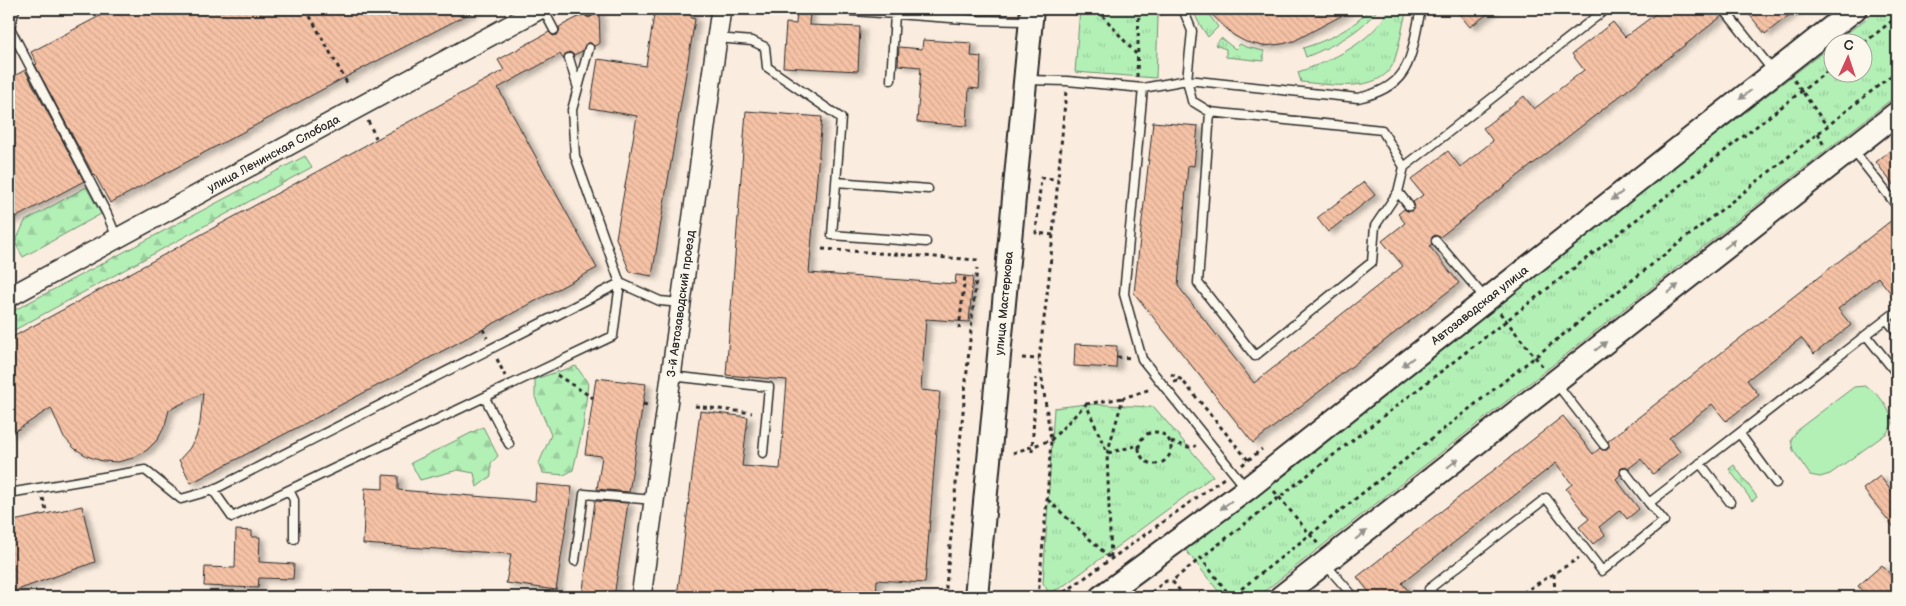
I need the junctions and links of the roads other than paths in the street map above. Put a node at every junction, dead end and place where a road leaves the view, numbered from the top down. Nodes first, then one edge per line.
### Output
1 (15, 9) edge
2 (541, 9) edge
3 (721, 9) edge
4 (1183, 9) edge
5 (1421, 9) edge
6 (1606, 9) edge
7 (1855, 9) edge
8 (839, 10) dead end
9 (1726, 12) dead end
10 (895, 14) junction
11 (1031, 15) edge
12 (9, 29) edge
13 (554, 30) dead end
14 (717, 38) junction
15 (589, 48) dead end
16 (568, 58) dead end
17 (1779, 68) junction
18 (891, 80) dead end
19 (1026, 80) junction
20 (1187, 80) junction
21 (577, 86) junction
22 (1140, 88) junction
23 (1210, 112) junction
24 (1897, 113) edge
25 (1851, 148) junction
26 (1404, 167) junction
27 (836, 182) junction
28 (928, 188) dead end
29 (1398, 192) junction
30 (1409, 206) dead end
31 (1897, 206) edge
32 (118, 238) junction
33 (1436, 240) dead end
34 (926, 242) dead end
35 (620, 283) junction
36 (9, 297) edge
37 (681, 303) junction
38 (1490, 303) junction
39 (1897, 311) edge
40 (1887, 320) junction
41 (1897, 332) edge
42 (1866, 335) junction
43 (1897, 374) edge
44 (671, 376) junction
45 (1550, 376) junction
46 (485, 398) junction
47 (1740, 434) junction
48 (509, 444) dead end
49 (1604, 445) dead end
50 (763, 453) dead end
51 (1700, 463) junction
52 (1625, 472) dead end
53 (1240, 480) junction
54 (1776, 483) dead end
55 (213, 490) junction
56 (289, 490) junction
57 (9, 493) edge
58 (654, 500) junction
59 (1649, 502) junction
60 (1730, 502) dead end
61 (294, 539) dead end
62 (1323, 555) junction
63 (575, 560) dead end
64 (641, 597) edge
65 (976, 597) edge
66 (1101, 597) edge
67 (1281, 597) edge
68 (1354, 597) edge
69 (1436, 597) edge

1 - 12 lane
2 - 13 lane
2 - 32 street, улица Ленинская Слобода
3 - 14 street, 3-й Автозаводский проезд
4 - 20 lane
5 - 20 lane
6 - 26 lane
7 - 17 main road, Автозаводская улица
8 - 10 lane
9 - 17 lane
10 - 11 lane
10 - 18 lane
11 - 19 main road, улица Мастеркова
12 - 32 lane
14 - 27 lane
14 - 37 street, 3-й Автозаводский проезд
15 - 21 lane
16 - 21 lane
17 -> 38 main road, Автозаводская улица
19 - 22 lane
19 - 65 main road, улица Мастеркова
20 - 22 lane
20 - 23 lane
21 - 35 lane
22 - 53 lane
23 - 26 lane
23 - 29 lane
24 - 25 main road
25 - 31 lane
45 -> 25 main road
26 - 29 lane
27 - 28 lane
27 - 34 lane
29 - 30 lane
32 - 36 street, улица Ленинская Слобода
33 - 38 lane
35 - 37 lane
35 - 46 lane
35 - 55 lane
37 - 44 street, 3-й Автозаводский проезд
38 -> 53 main road, Автозаводская улица
39 - 40 lane
40 - 41 lane
40 - 42 lane
42 - 43 lane
42 - 47 lane
44 - 50 lane
44 - 58 street, 3-й Автозаводский проезд
45 - 49 lane
62 -> 45 main road
46 - 48 lane
46 - 56 lane
47 - 51 lane
47 - 54 lane
51 - 59 lane
51 - 60 lane
52 - 59 lane
53 -> 66 main road, Автозаводская улица
55 - 56 lane
55 - 57 lane
56 - 61 lane
58 - 63 lane
58 - 64 street, 3-й Автозаводский проезд
59 - 69 lane
62 - 67 main road
62 - 68 lane

